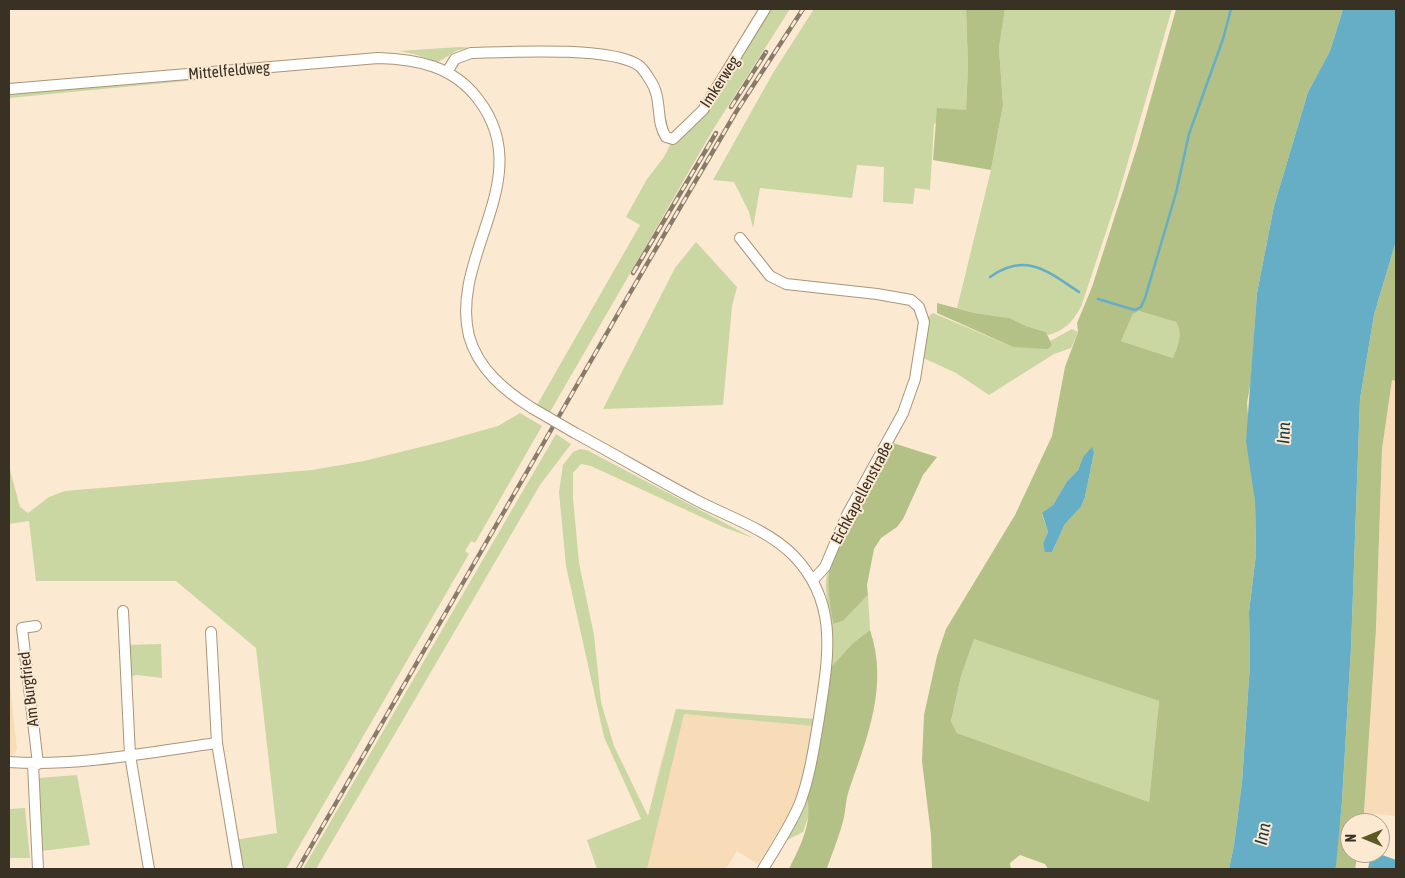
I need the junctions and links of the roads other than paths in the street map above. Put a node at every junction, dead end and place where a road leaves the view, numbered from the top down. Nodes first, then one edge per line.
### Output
1 (765, 9) edge
2 (448, 72) junction
3 (9, 89) edge
4 (740, 238) dead end
5 (813, 580) junction
6 (123, 611) dead end
7 (36, 626) dead end
8 (212, 632) dead end
9 (217, 743) junction
10 (130, 755) junction
11 (9, 762) edge
12 (35, 764) junction
13 (38, 869) edge
14 (149, 869) edge
15 (238, 869) edge
16 (763, 869) edge

1 - 2 street, Imkerweg
2 - 3 street, Mittelfeldweg
2 - 5 street, Mittelfeldweg, bridge
4 - 5 street, Eichkapellenstraße
5 - 16 street
6 - 10 street
7 - 12 street, Am Burgfried
8 - 9 street
9 - 10 street
9 - 15 street
10 - 12 street
10 - 14 street
11 - 12 street
12 - 13 street, Am Burgfried

